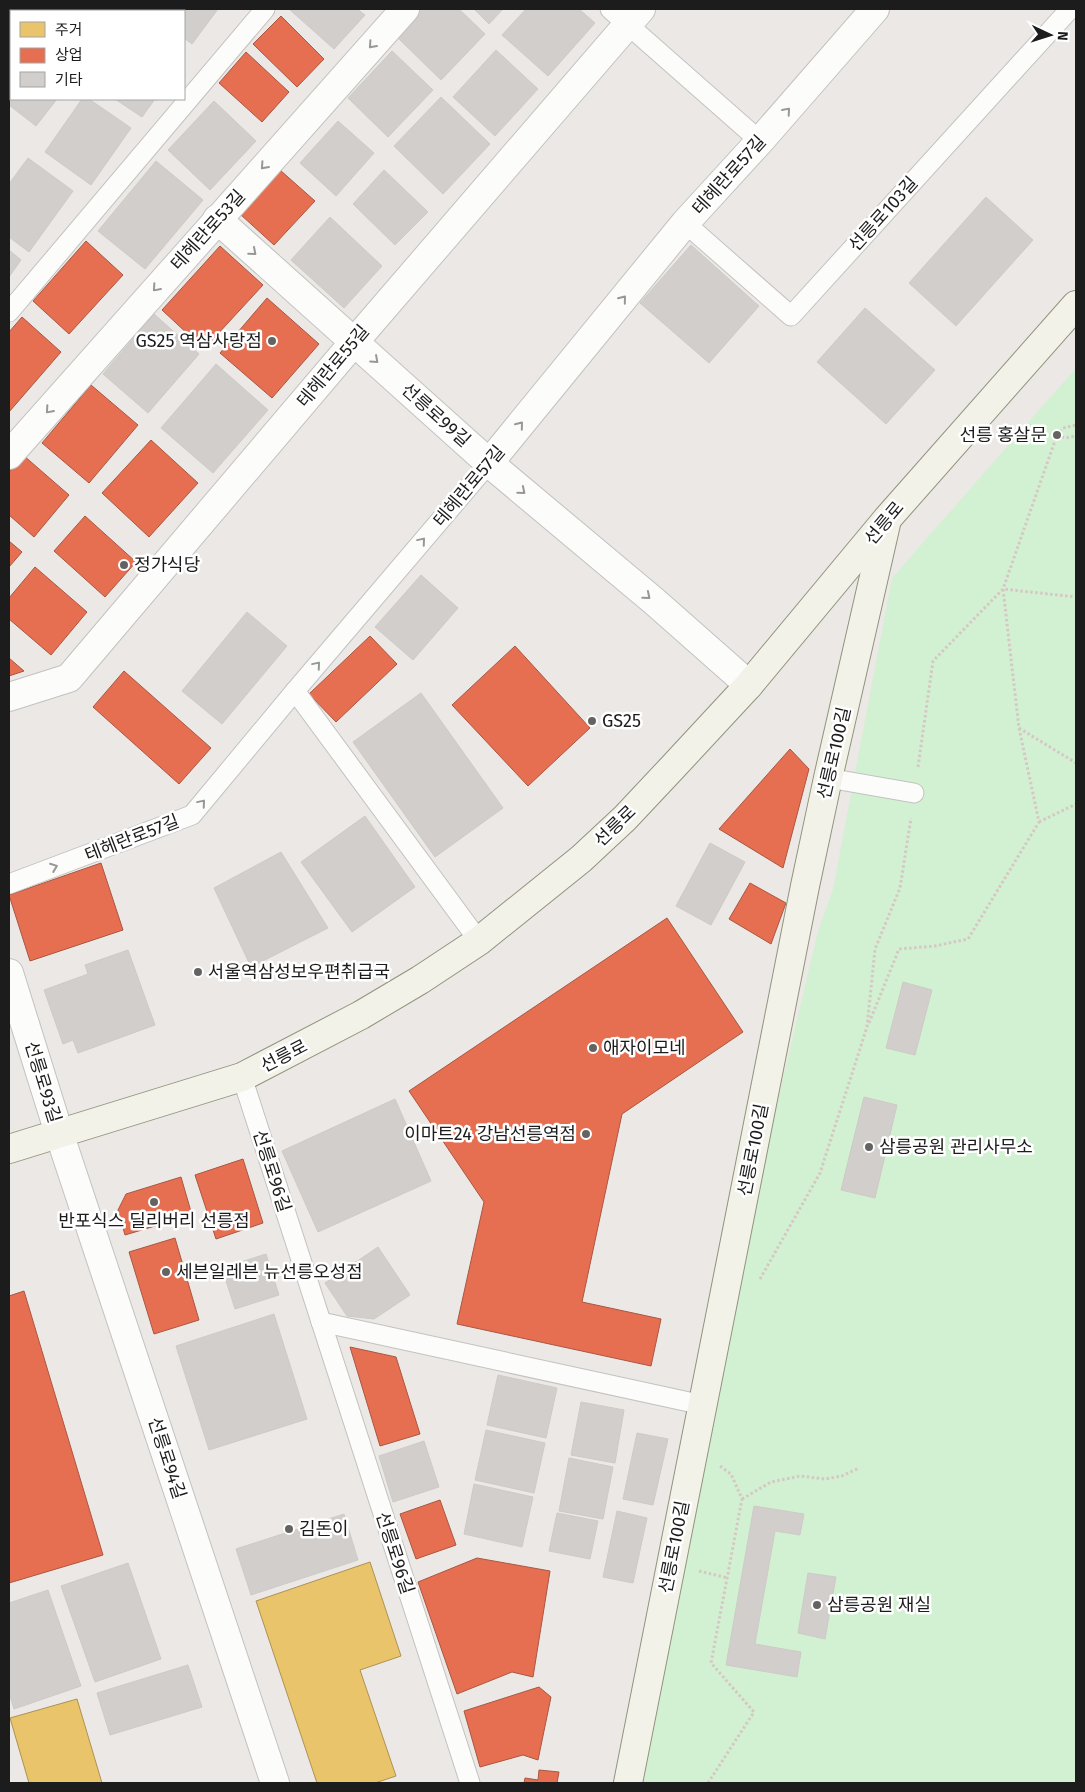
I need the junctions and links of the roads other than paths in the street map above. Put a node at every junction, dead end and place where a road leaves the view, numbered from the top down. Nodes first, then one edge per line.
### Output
1 (265, 9) edge
2 (405, 9) edge
3 (875, 9) edge
4 (1070, 9) edge
5 (626, 14) edge
6 (760, 141) junction
7 (217, 220) junction
8 (685, 223) junction
9 (1076, 306) edge
10 (9, 312) edge
11 (355, 341) junction
12 (10, 452) edge
13 (489, 463) junction
14 (887, 519) junction
15 (749, 685) junction
16 (295, 691) junction
17 (9, 697) edge
18 (828, 778) junction
19 (914, 793) road end
20 (9, 884) edge
21 (479, 941) junction
22 (9, 973) edge
23 (242, 1077) junction
24 (59, 1133) junction
25 (9, 1149) edge
26 (321, 1322) junction
27 (703, 1405) junction
28 (275, 1783) edge
29 (470, 1783) edge
30 (628, 1783) edge

1 - 10 lane
2 -> 7 street, 테헤란로53길
6 -> 3 street, 테헤란로57길
4 - 8 lane, 선릉로103길
5 - 6 lane
5 - 11 street, 테헤란로55길
6 - 8 street, 테헤란로57길
7 -> 11 street, 선릉로99길
7 -> 12 street, 테헤란로53길
13 -> 8 street, 테헤란로57길
9 - 14 main road, 선릉로
11 -> 13 street, 선릉로99길
11 - 17 street, 테헤란로55길
13 -> 15 street, 선릉로99길
16 -> 13 lane, 테헤란로57길
14 - 15 main road, 선릉로
14 - 18 main road, 선릉로100길
15 - 21 main road, 선릉로
20 -> 16 lane, 테헤란로57길
16 - 21 lane
18 - 19 lane
18 - 27 main road, 선릉로100길
21 - 23 main road, 선릉로
22 - 24 street, 선릉로93길
23 - 24 main road, 선릉로
23 - 26 lane, 선릉로96길
24 - 25 main road, 선릉로
24 - 28 street, 선릉로94길
26 - 27 lane
26 - 29 lane, 선릉로96길
27 - 30 main road, 선릉로100길

